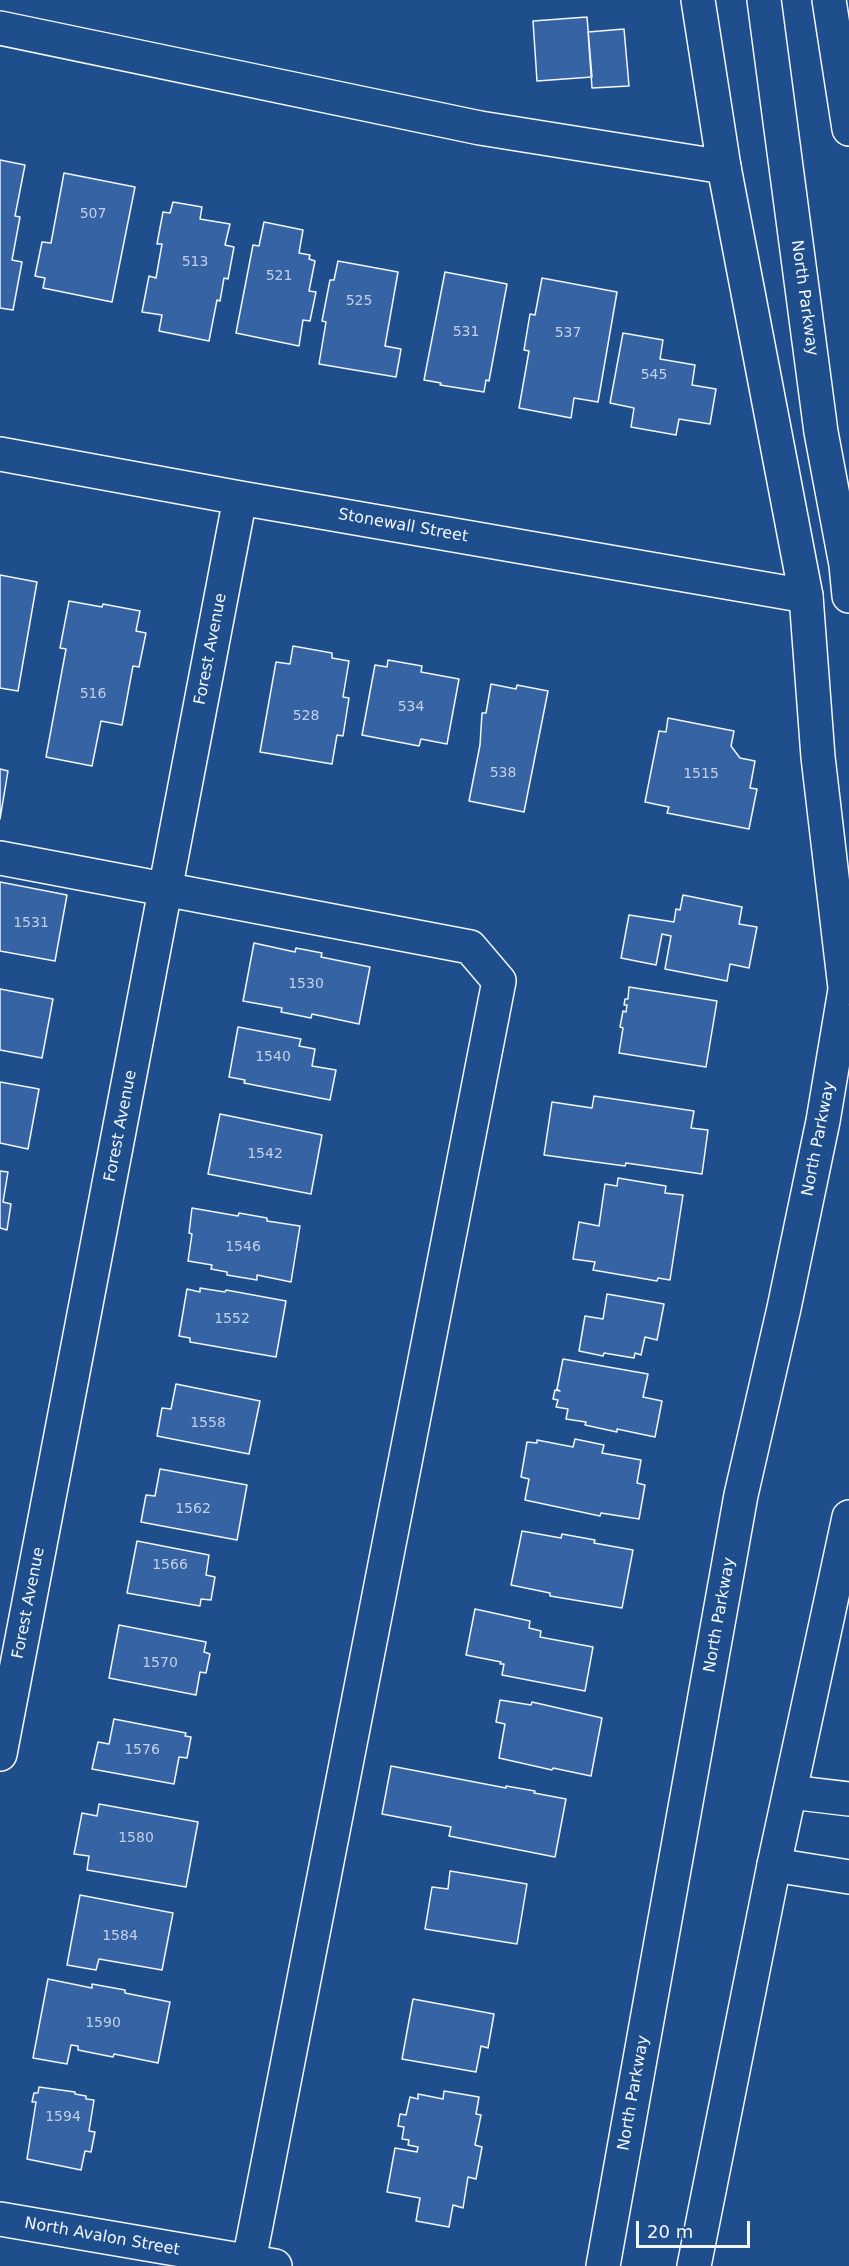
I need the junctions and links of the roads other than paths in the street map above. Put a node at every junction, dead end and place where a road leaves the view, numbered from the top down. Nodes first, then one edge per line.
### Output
1 (698, 0) edge
2 (764, 0) edge
3 (829, 0) edge
4 (0, 27) edge
5 (849, 129) edge
6 (724, 167) junction
7 (0, 454) edge
8 (240, 498) junction
9 (806, 596) junction
10 (849, 596) edge
11 (0, 858) edge
12 (166, 890) junction
13 (847, 978) edge
14 (849, 1517) edge
15 (0, 1754) edge
16 (790, 1792) junction
17 (849, 1799) edge
18 (774, 1865) junction
19 (849, 1877) edge
20 (0, 2219) edge
21 (257, 2264) edge
22 (603, 2266) edge
23 (694, 2266) edge

1 - 6 main road, North Parkway
2 - 10 main road, North Parkway
3 - 5 main road
4 - 6 main road
6 - 9 main road, North Parkway
7 - 8 main road, Stonewall Street
8 - 9 main road, Stonewall Street
8 - 12 main road, Forest Avenue
9 - 13 main road, North Parkway
11 - 12 main road
12 - 15 main road, Forest Avenue
12 - 21 main road
13 - 22 main road, North Parkway
14 - 16 main road
16 - 17 main road
16 - 18 main road
18 - 19 main road
18 - 23 main road
20 - 21 main road, North Avalon Street

